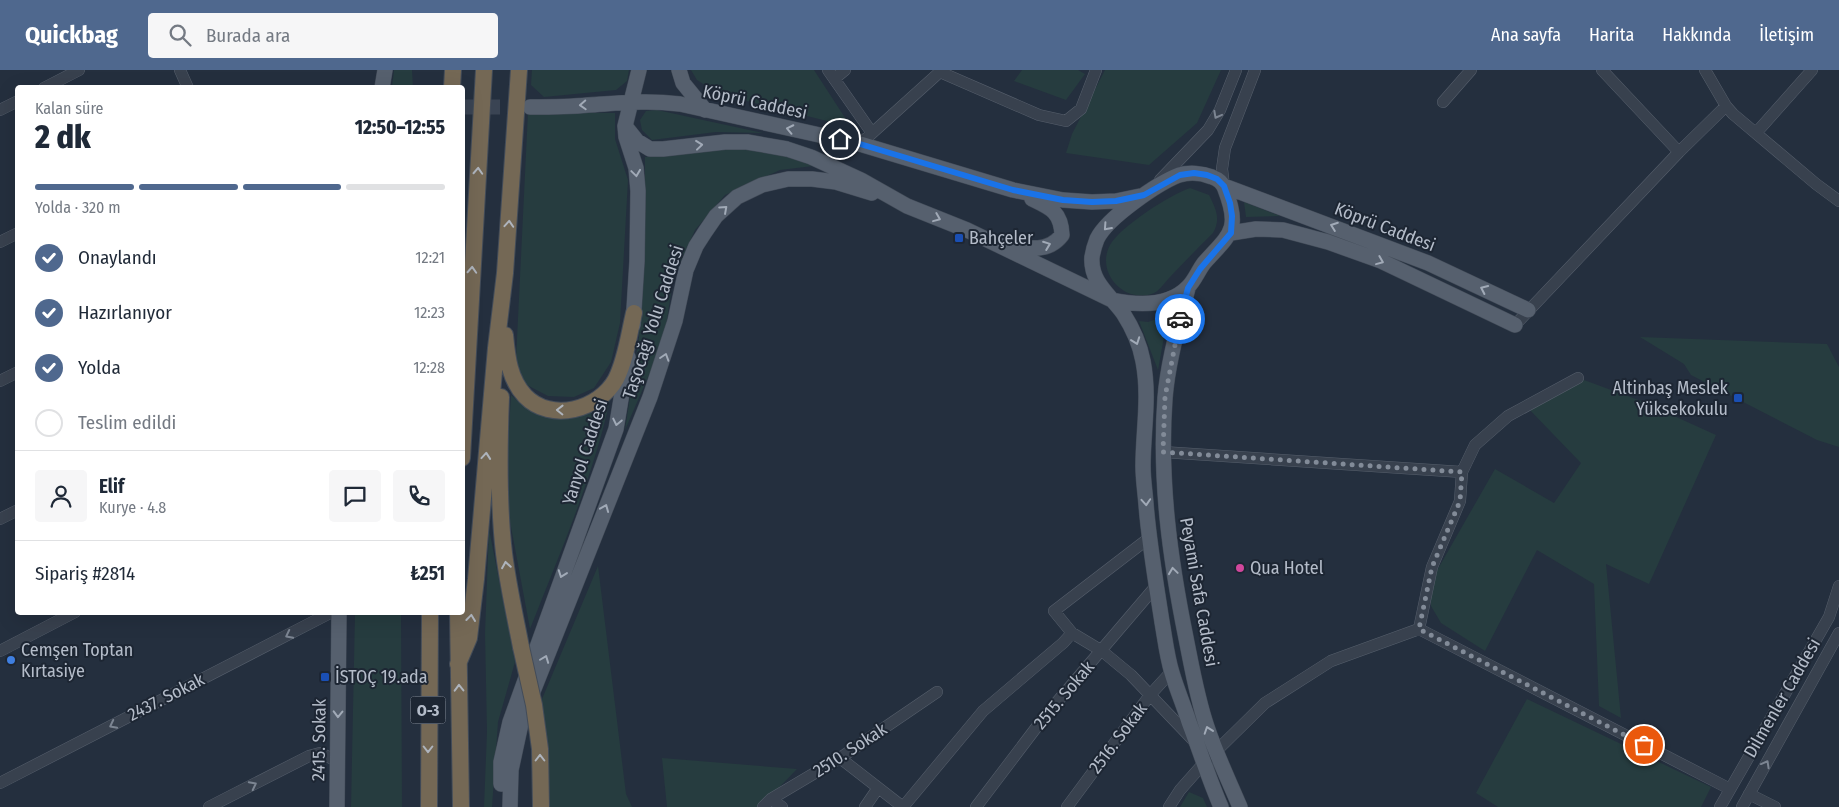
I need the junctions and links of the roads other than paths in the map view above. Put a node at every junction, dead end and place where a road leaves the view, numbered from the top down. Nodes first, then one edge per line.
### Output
1 (79, 70) edge
2 (180, 70) edge
3 (385, 70) edge
4 (453, 70) edge
5 (484, 70) edge
6 (519, 70) edge
7 (639, 70) edge
8 (679, 70) edge
9 (845, 70) edge
10 (1096, 70) edge
11 (1236, 70) edge
12 (1255, 70) edge
13 (1471, 70) edge
14 (1602, 70) edge
15 (1720, 70) edge
16 (1812, 70) edge
17 (941, 71) edge
18 (831, 74) edge
19 (1708, 74) edge
20 (50, 85) edge
21 (187, 85) edge
22 (382, 85) edge
23 (452, 85) edge
24 (632, 101) junction
25 (15, 102) edge
26 (1443, 102) dead end
27 (1726, 106) junction
28 (530, 108) tunnel mouth
29 (0, 110) edge
30 (705, 110) junction
31 (625, 126) junction
32 (872, 133) junction
33 (1756, 133) junction
34 (860, 144) junction
35 (1679, 152) junction
36 (1224, 186) junction
37 (1013, 190) junction
38 (1144, 195) junction
39 (1839, 201) edge
40 (907, 206) junction
41 (967, 230) junction
42 (1231, 233) junction
43 (15, 234) edge
44 (0, 242) edge
45 (505, 273) junction
46 (1188, 288) junction
47 (1112, 300) junction
48 (1528, 310) junction
49 (634, 312) junction
50 (1515, 325) joint
51 (505, 335) junction
52 (15, 374) edge
53 (1578, 378) dead end
54 (0, 381) edge
55 (465, 405) edge
56 (1163, 452) junction
57 (1462, 472) junction
58 (15, 512) edge
59 (0, 519) edge
60 (1149, 538) junction
61 (1156, 586) junction
62 (1839, 586) edge
63 (69, 615) edge
64 (326, 615) edge
65 (339, 615) edge
66 (430, 615) edge
67 (458, 615) edge
68 (1419, 629) junction
69 (1072, 633) junction
70 (1839, 633) edge
71 (0, 650) edge
72 (1102, 651) junction
73 (458, 664) junction
74 (1171, 672) junction
75 (937, 692) dead end
76 (1150, 694) junction
77 (1198, 745) junction
78 (1216, 751) junction
79 (840, 758) junction
80 (337, 761) junction
81 (1203, 764) junction
82 (0, 783) edge
83 (878, 788) junction
84 (1730, 789) junction
85 (1749, 794) junction
86 (767, 803) edge
87 (209, 807) edge
88 (337, 807) edge
89 (428, 807) edge
90 (461, 807) edge
91 (501, 807) edge
92 (510, 807) edge
93 (541, 807) edge
94 (782, 807) edge
95 (865, 807) edge
96 (903, 807) edge
97 (976, 807) edge
98 (1067, 807) edge
99 (1170, 807) edge
100 (1221, 807) edge
101 (1240, 807) edge
102 (1720, 807) edge
103 (1742, 807) edge
104 (1774, 807) edge

1 - 20 street
2 - 21 street
3 - 22 main road
4 - 23 highway
55 -> 5 highway
45 -> 6 highway
7 - 24 main road, Yanyol Caddesi
8 - 30 main road
9 - 18 street
10 - 17 street
11 -> 38 street
12 - 36 street
13 - 26 street
14 - 35 street
15 - 19 street
16 - 33 street
17 - 32 street
18 - 32 street
19 - 27 street
24 -> 28 main road, Köprü Caddesi
24 - 30 main road, Köprü Caddesi
24 - 31 main road, Yanyol Caddesi
25 - 29 street
27 - 33 street
27 - 35 street
34 -> 30 main road, Köprü Caddesi
31 -> 40 main road
31 -> 49 main road, Yanyol Caddesi
32 - 34 street
33 - 39 street
34 - 37 main road, Köprü Caddesi
35 - 48 street
36 - 38 main road
36 - 42 main road
48 -> 36 main road, Köprü Caddesi
37 - 38 main road, Köprü Caddesi
41 -> 37 main road
38 -> 47 main road
40 -> 41 main road
92 -> 40 main road, Taşocağı Yolu Caddesi
41 - 47 main road
42 - 46 main road
42 -> 50 main road, Köprü Caddesi
43 - 44 street
45 - 51 highway
73 -> 45 highway
46 - 47 main road
46 - 56 main road, Peyami Safa Caddesi
47 -> 60 main road
48 - 50 street
49 -> 51 highway
49 -> 91 main road, Yanyol Caddesi
93 -> 51 highway, bridge
52 - 54 street
53 - 57 street
56 - 57 street
78 -> 56 main road, Peyami Safa Caddesi
57 - 68 street
58 - 59 street
60 - 61 main road
60 - 69 street
61 - 72 street, 2515. Sokak
61 - 74 main road
62 - 84 street, Dilmenler Caddesi
63 - 71 street
64 -> 82 street, 2437. Sokak
65 -> 80 main road, 2415. Sokak
66 -> 89 highway, O-3
67 - 73 highway, O-3
68 - 78 street
68 - 84 street
69 - 72 street
69 - 96 street
85 -> 70 street, Dilmenler Caddesi
72 - 76 street
72 - 97 street, 2515. Sokak
90 -> 73 highway, O-3
74 - 76 street, 2516. Sokak
74 - 77 main road
75 - 79 street, 2510. Sokak
76 - 77 street
76 - 98 street, 2516. Sokak
77 - 81 main road
78 - 81 street
78 - 101 main road, Peyami Safa Caddesi
79 - 83 street
79 - 86 street, 2510. Sokak
87 -> 80 street
80 - 88 main road, 2415. Sokak
81 - 99 street
81 - 100 main road
83 - 95 street
83 - 96 street
84 - 102 street, Dilmenler Caddesi
85 - 103 street, Dilmenler Caddesi
85 - 104 street
86 - 94 street

